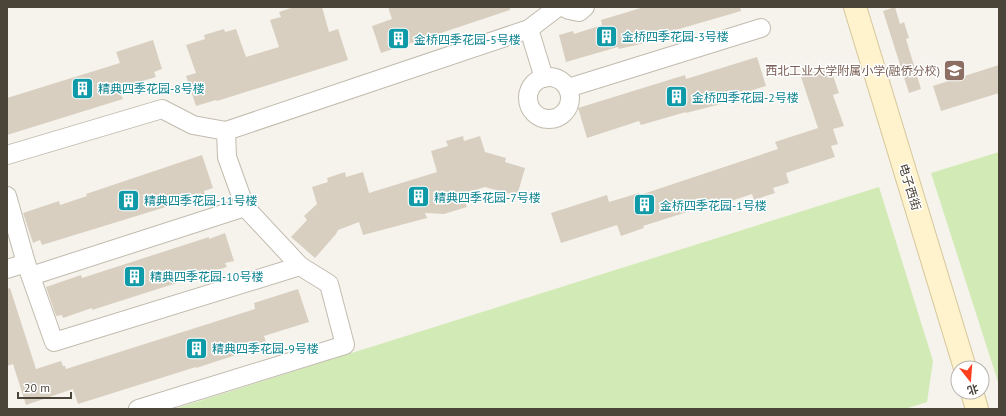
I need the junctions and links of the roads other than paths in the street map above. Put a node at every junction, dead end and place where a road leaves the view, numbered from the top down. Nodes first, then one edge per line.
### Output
1 (558, 7) edge
2 (563, 7) edge
3 (585, 7) edge
4 (855, 7) edge
5 (761, 28) dead end
6 (529, 29) junction
7 (544, 78) junction
8 (568, 88) junction
9 (226, 132) junction
10 (7, 155) edge
11 (7, 196) edge
12 (245, 208) junction
13 (300, 266) junction
14 (7, 269) edge
15 (28, 270) junction
16 (963, 360) edge
17 (138, 409) edge

1 - 6 street
2 - 3 street
4 - 16 street, 电子西街
5 - 8 street
6 - 7 street
6 - 9 street
7 - 8 street
7 - 8 street
9 - 10 street
9 - 12 street
11 - 15 street
12 - 13 street
12 - 15 street
13 - 15 street
13 - 17 street
14 - 15 street

